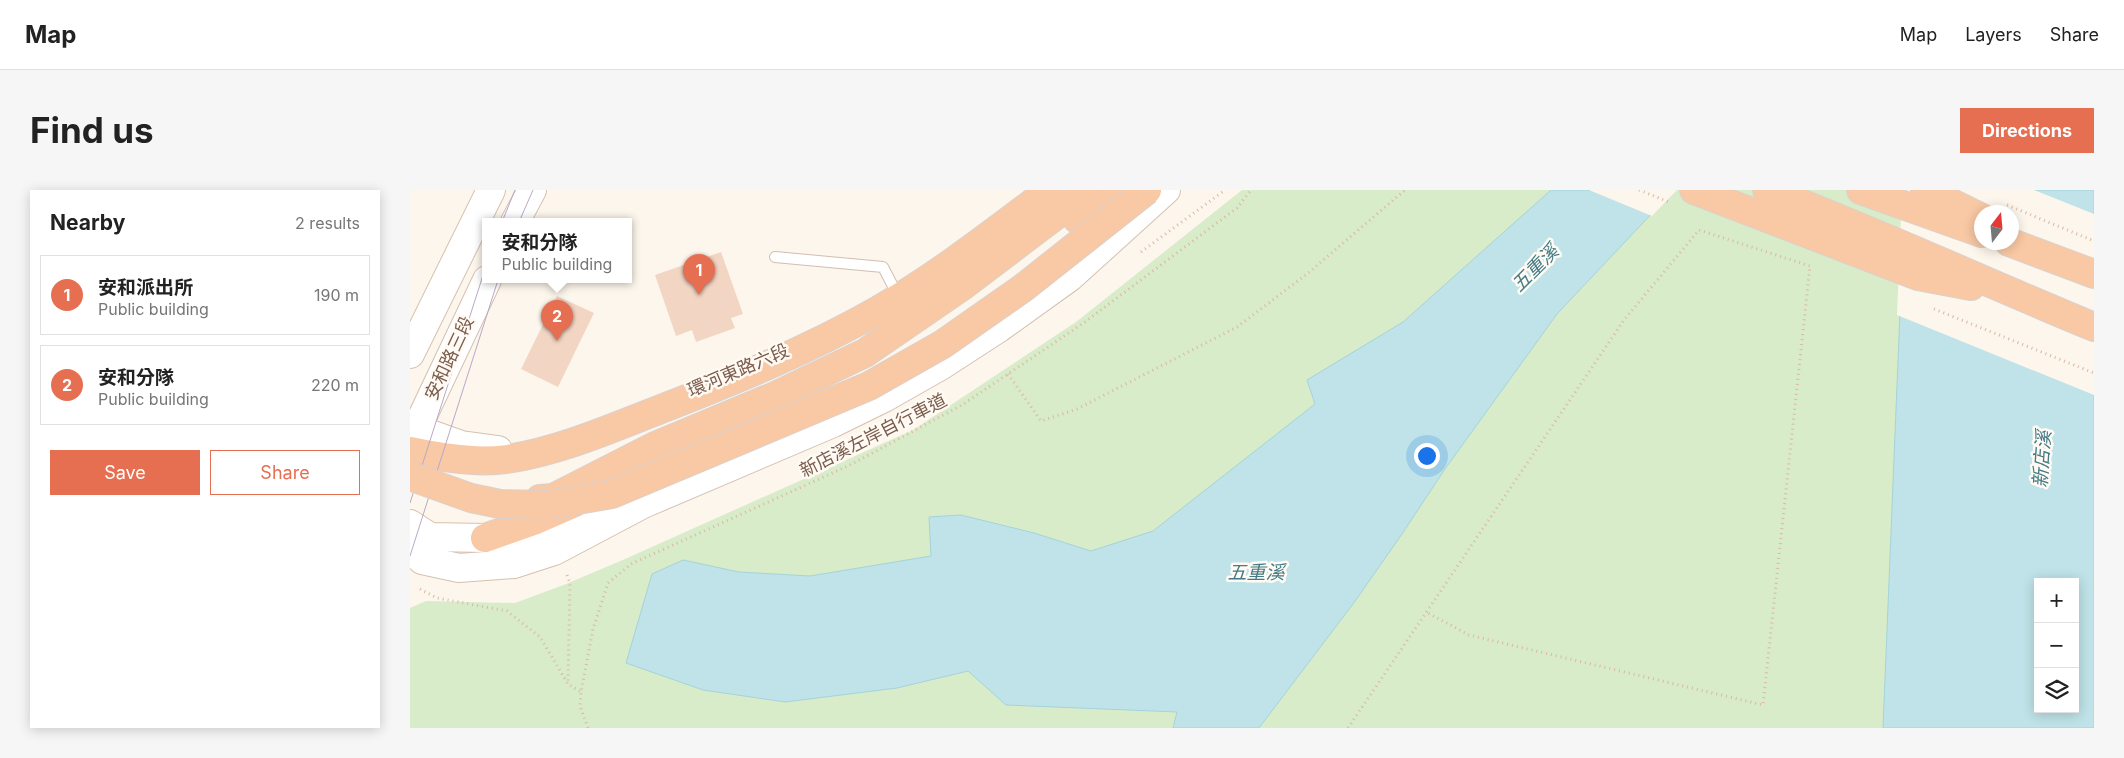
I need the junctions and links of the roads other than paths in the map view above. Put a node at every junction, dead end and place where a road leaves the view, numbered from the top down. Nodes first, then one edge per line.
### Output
1 (491, 190) edge
2 (532, 190) edge
3 (1032, 190) edge
4 (1050, 190) edge
5 (1089, 190) edge
6 (1116, 190) edge
7 (1147, 190) edge
8 (1166, 190) edge
9 (1694, 190) edge
10 (1767, 190) edge
11 (1860, 190) edge
12 (1925, 190) edge
13 (1974, 214) edge
14 (517, 218) edge
15 (1974, 230) edge
16 (2019, 238) edge
17 (2019, 246) edge
18 (775, 257) dead end
19 (2059, 260) junction
20 (2094, 274) edge
21 (486, 283) edge
22 (440, 292) junction
23 (896, 292) junction
24 (2016, 295) junction
25 (474, 307) junction
26 (2094, 327) edge
27 (410, 354) edge
28 (411, 436) edge
29 (410, 468) edge
30 (410, 476) edge
31 (643, 504) junction
32 (410, 524) edge
33 (485, 538) junction
34 (410, 547) edge

1 - 22 main road, 安和路三段
2 - 14 main road
3 - 23 main road, 環河東路六段
4 - 28 highway
5 - 29 highway
6 - 33 highway
7 - 30 highway, bridge
8 - 31 main road
9 - 24 highway
10 - 24 highway
11 - 15 highway
12 - 13 highway
16 - 19 highway
17 - 19 highway
18 - 23 lane
19 - 20 highway
21 - 25 main road, 安和路三段
22 - 25 main road
22 - 27 main road, 安和路三段
23 - 28 main road, 環河東路六段
24 - 26 highway
25 - 28 main road, 安和路三段
31 - 33 main road
31 - 34 main road
32 - 33 main road

